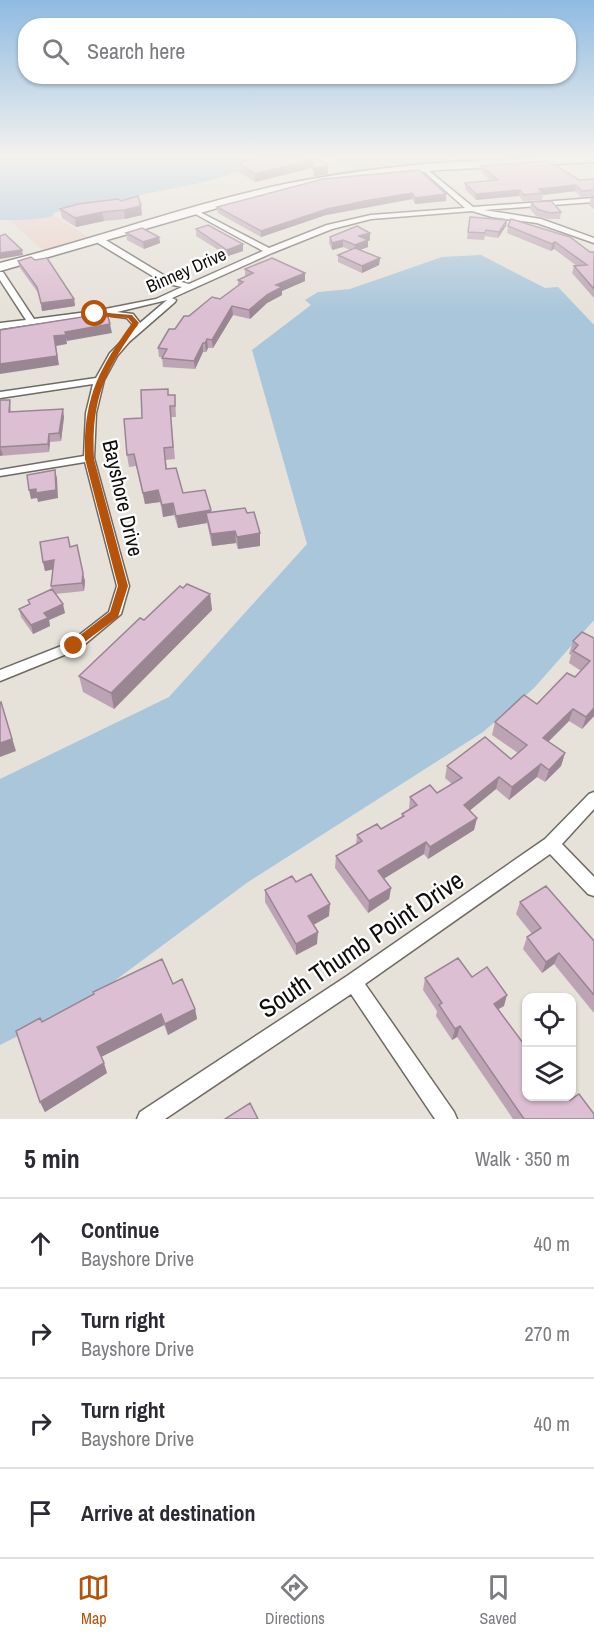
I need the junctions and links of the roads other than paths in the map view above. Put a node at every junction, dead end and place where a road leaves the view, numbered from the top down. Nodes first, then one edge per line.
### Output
1 (195, 209) edge
2 (468, 209) edge
3 (471, 209) edge
4 (192, 210) junction
5 (100, 241) junction
6 (594, 242) edge
7 (269, 251) junction
8 (0, 267) edge
9 (0, 274) edge
10 (185, 288) junction
11 (158, 301) junction
12 (95, 314) junction
13 (32, 321) junction
14 (136, 323) junction
15 (0, 326) edge
16 (126, 340) junction
17 (99, 380) junction
18 (0, 395) edge
19 (89, 459) junction
20 (0, 473) edge
21 (0, 676) edge
22 (594, 799) edge
23 (551, 844) junction
24 (594, 888) edge
25 (353, 982) junction
26 (147, 1119) edge
27 (447, 1119) edge

1 - 4 main road
2 - 7 street, Binney Drive
3 - 6 street
4 - 5 main road
4 - 7 street
5 - 8 main road
5 - 10 street
7 - 10 street, Binney Drive
9 - 13 street
10 - 11 street, Binney Drive
10 - 16 street, Bayshore Drive
11 - 12 street, Binney Drive
11 - 14 street, Bayshore Drive
12 - 13 street, Binney Drive
12 - 14 street
13 - 15 street, Binney Drive
14 - 16 street, Bayshore Drive
16 - 17 street, Bayshore Drive
17 - 18 street
17 - 19 street, Bayshore Drive
19 - 20 street
19 - 21 street, Bayshore Drive
22 - 23 street, South Thumb Point Drive
23 - 24 street
23 - 25 street, South Thumb Point Drive
25 - 26 street, South Thumb Point Drive
25 - 27 street

